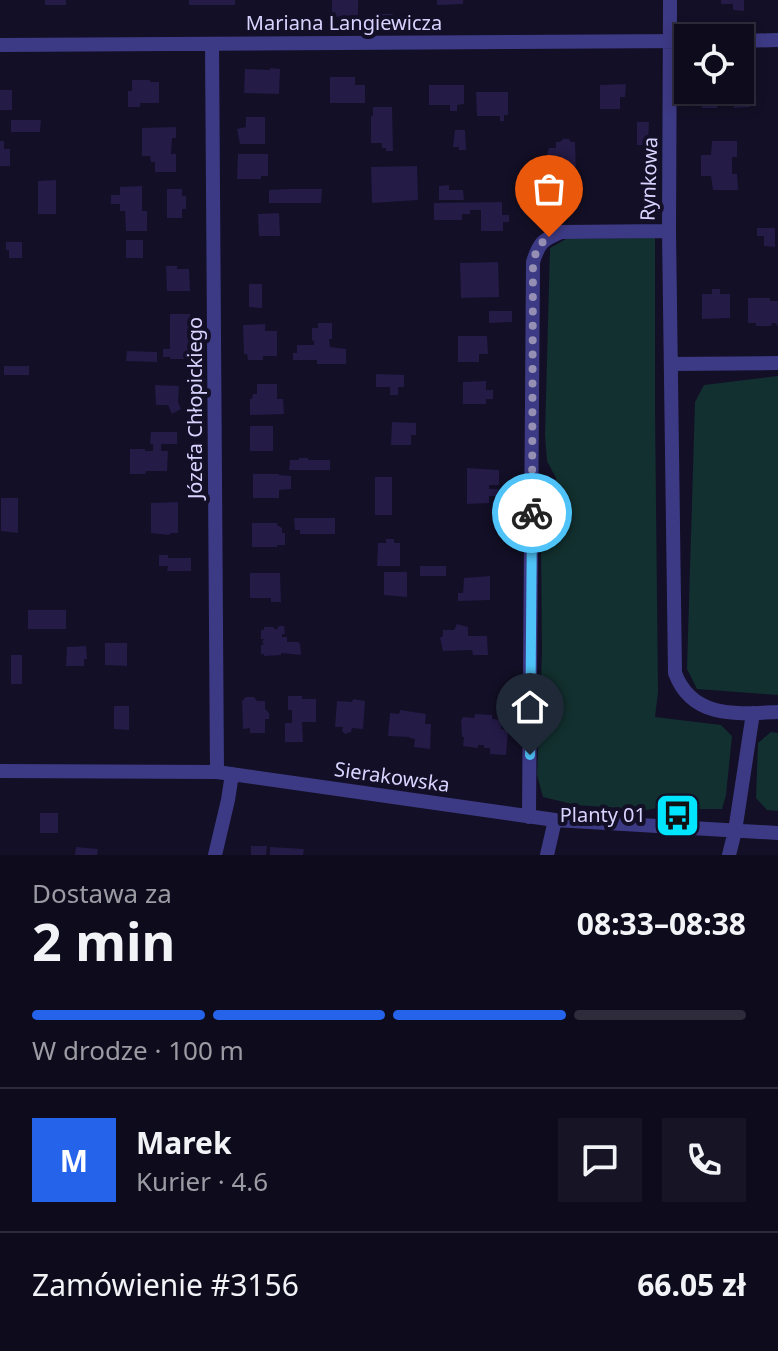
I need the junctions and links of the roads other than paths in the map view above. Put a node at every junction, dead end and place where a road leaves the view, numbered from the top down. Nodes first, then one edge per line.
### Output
1 (670, 0) edge
2 (778, 40) edge
3 (754, 41) edge
4 (671, 42) junction
5 (674, 42) edge
6 (212, 44) junction
7 (0, 45) edge
8 (669, 231) junction
9 (778, 363) edge
10 (672, 364) junction
11 (778, 712) edge
12 (753, 713) junction
13 (0, 771) edge
14 (224, 773) junction
15 (529, 817) junction
16 (555, 820) junction
17 (735, 831) junction
18 (778, 833) edge
19 (215, 855) edge
20 (547, 855) edge
21 (729, 855) edge

1 - 4 street, Rynkowa
2 - 3 street
4 - 5 street, Mariana Langiewicza
4 - 6 street, Mariana Langiewicza
4 - 8 street, Rynkowa
6 - 7 street, Mariana Langiewicza
6 - 14 street, Józefa Chłopickiego
8 - 10 street
8 - 15 street, Rynkowa
9 - 10 street
10 - 12 street
11 - 12 street
12 - 17 street
13 - 14 street, Sierakowska
14 - 15 street, Sierakowska
14 - 19 street, Józefa Chłopickiego
15 - 16 street, Sierakowska
16 - 17 street, Sierakowska
16 - 20 street
17 - 18 street, Sierakowska
17 - 21 street

